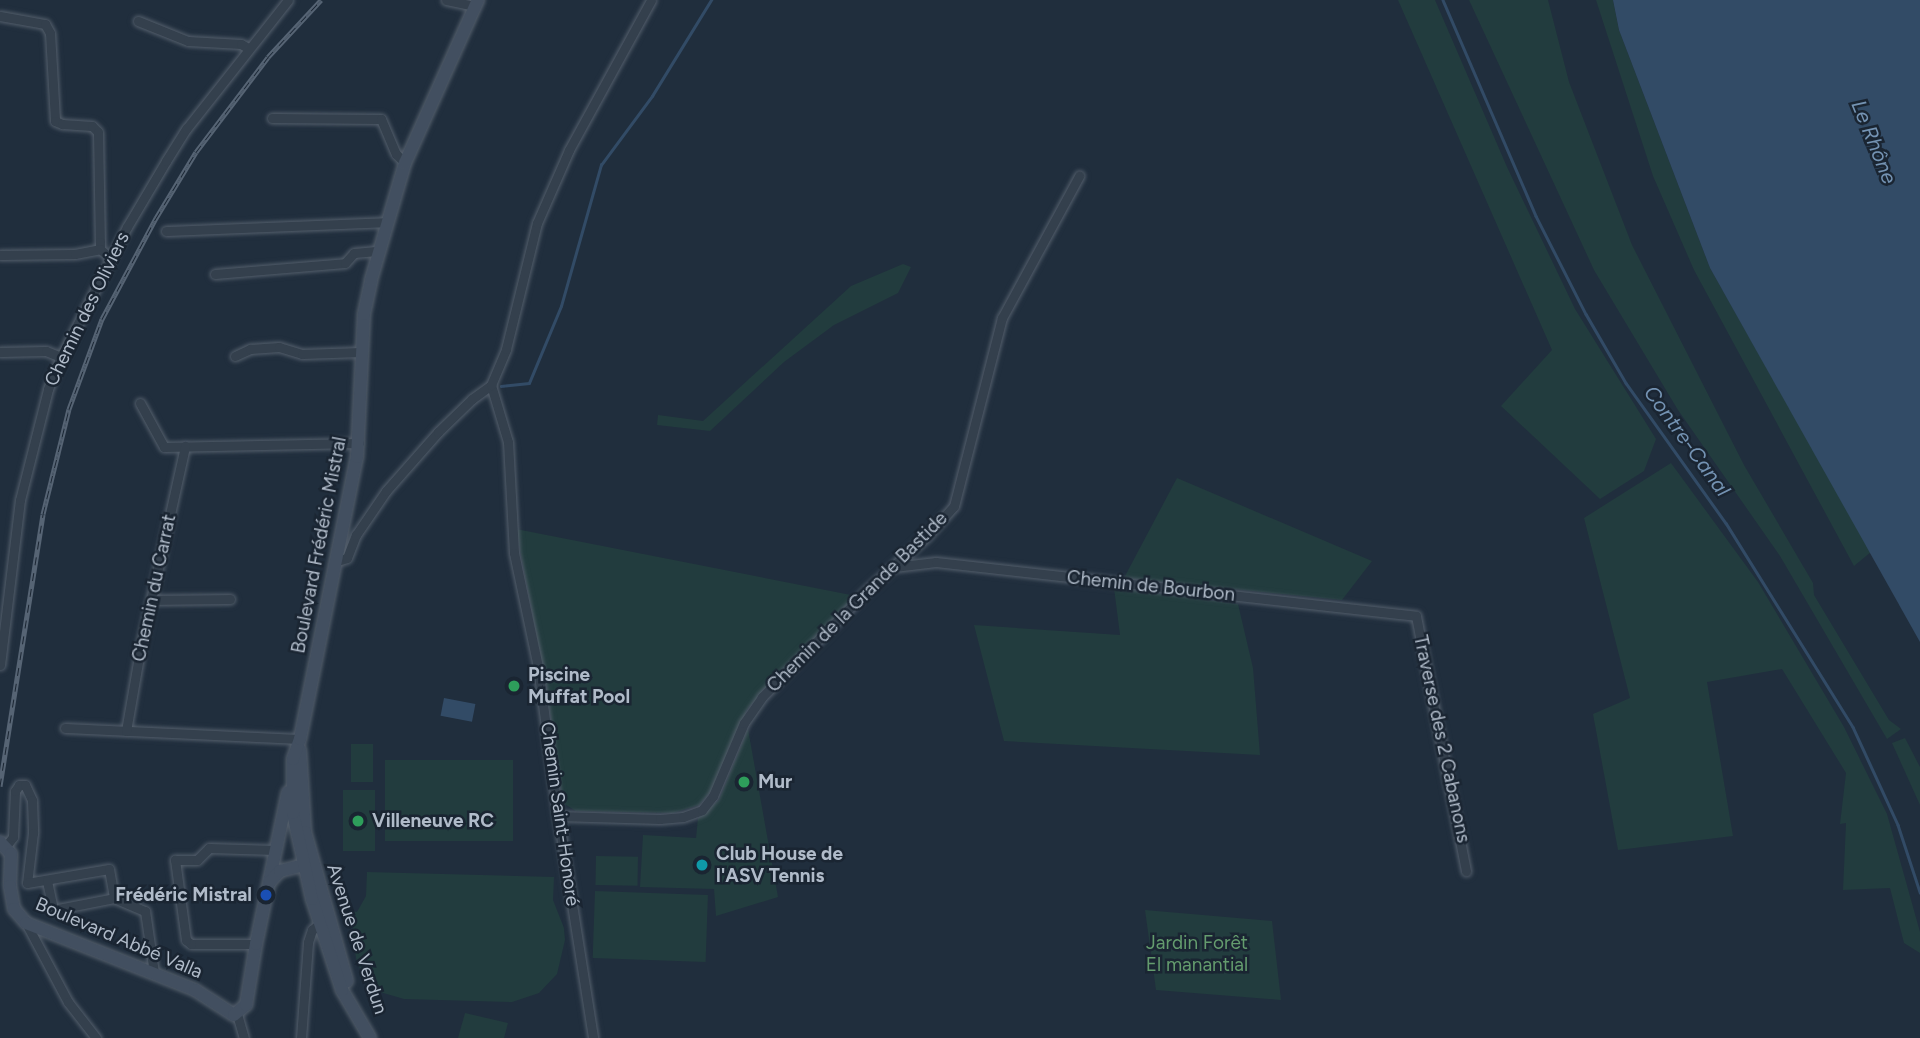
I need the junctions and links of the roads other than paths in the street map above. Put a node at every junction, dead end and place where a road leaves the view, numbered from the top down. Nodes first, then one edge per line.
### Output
1 (288, 0) edge
2 (446, 0) edge
3 (651, 0) edge
4 (476, 3) edge
5 (0, 16) edge
6 (138, 21) dead end
7 (248, 48) junction
8 (272, 118) dead end
9 (405, 163) junction
10 (1079, 176) dead end
11 (386, 222) junction
12 (166, 231) dead end
13 (100, 249) junction
14 (379, 251) junction
15 (0, 256) edge
16 (110, 258) junction
17 (215, 274) dead end
18 (0, 352) edge
19 (361, 352) junction
20 (235, 356) dead end
21 (61, 357) junction
22 (491, 385) junction
23 (140, 403) dead end
24 (359, 443) junction
25 (185, 446) junction
26 (337, 561) junction
27 (893, 567) junction
28 (229, 599) dead end
29 (153, 600) junction
30 (1409, 613) joint
31 (0, 665) edge
32 (65, 728) dead end
33 (126, 731) junction
34 (300, 739) junction
35 (291, 781) junction
36 (558, 816) junction
37 (298, 841) junction
38 (3, 844) edge
39 (275, 848) junction
40 (307, 859) junction
41 (1466, 870) dead end
42 (47, 881) junction
43 (268, 885) junction
44 (114, 898) junction
45 (26, 923) junction
46 (320, 923) junction
47 (256, 944) junction
48 (154, 973) junction
49 (237, 1014) junction
50 (96, 1038) edge
51 (244, 1038) edge
52 (301, 1038) edge
53 (370, 1038) edge
54 (593, 1038) edge

1 - 7 street, Chemin des Oliviers
2 - 4 street
3 - 22 street
4 - 9 main road, Boulevard Frédéric Mistral
5 - 13 street
6 - 7 street
7 - 16 street, Chemin des Oliviers
8 - 9 street
9 - 11 main road, Boulevard Frédéric Mistral
10 - 27 street, Chemin de la Grande Bastide
11 - 12 street
11 - 14 main road, Boulevard Frédéric Mistral
13 - 15 street
13 - 16 street
14 - 17 street
14 - 19 main road, Boulevard Frédéric Mistral
16 - 21 street, Chemin des Oliviers
18 - 21 street
19 - 20 street
19 - 24 main road, Boulevard Frédéric Mistral
21 - 31 street, Chemin des Oliviers
22 - 26 street
22 - 36 street, Chemin Saint-Honoré
23 - 25 street
24 - 25 street
24 - 26 main road, Boulevard Frédéric Mistral
25 - 29 street, Chemin du Carrat
26 - 34 main road, Boulevard Frédéric Mistral
27 - 30 street, Chemin de Bourbon
27 - 36 street, Chemin de la Grande Bastide
28 - 29 street
29 - 33 street, Chemin du Carrat
30 - 41 street, Traverse des 2 Cabanons
32 - 33 street
33 - 34 street
34 - 35 main road, Boulevard Frédéric Mistral
34 - 40 main road, Boulevard Frédéric Mistral
35 - 37 main road, Boulevard Frédéric Mistral
35 - 39 main road, Boulevard Frédéric Mistral
36 - 54 street, Chemin Saint-Honoré
37 - 39 main road
37 - 40 main road, Boulevard Frédéric Mistral
38 - 42 street
38 - 45 main road, Boulevard Abbé Valla
39 - 43 main road, Boulevard Frédéric Mistral
39 - 47 street
40 - 43 main road
40 - 46 main road, Avenue de Verdun
40 - 53 main road, Avenue de Verdun
42 - 44 street
42 - 44 street
43 - 47 main road, Boulevard Frédéric Mistral
44 - 48 street
45 - 48 main road, Boulevard Abbé Valla
45 - 50 street
46 - 52 street
46 - 53 main road, Avenue de Verdun
47 - 49 main road, Boulevard Frédéric Mistral
48 - 49 main road, Boulevard Abbé Valla
49 - 51 street

